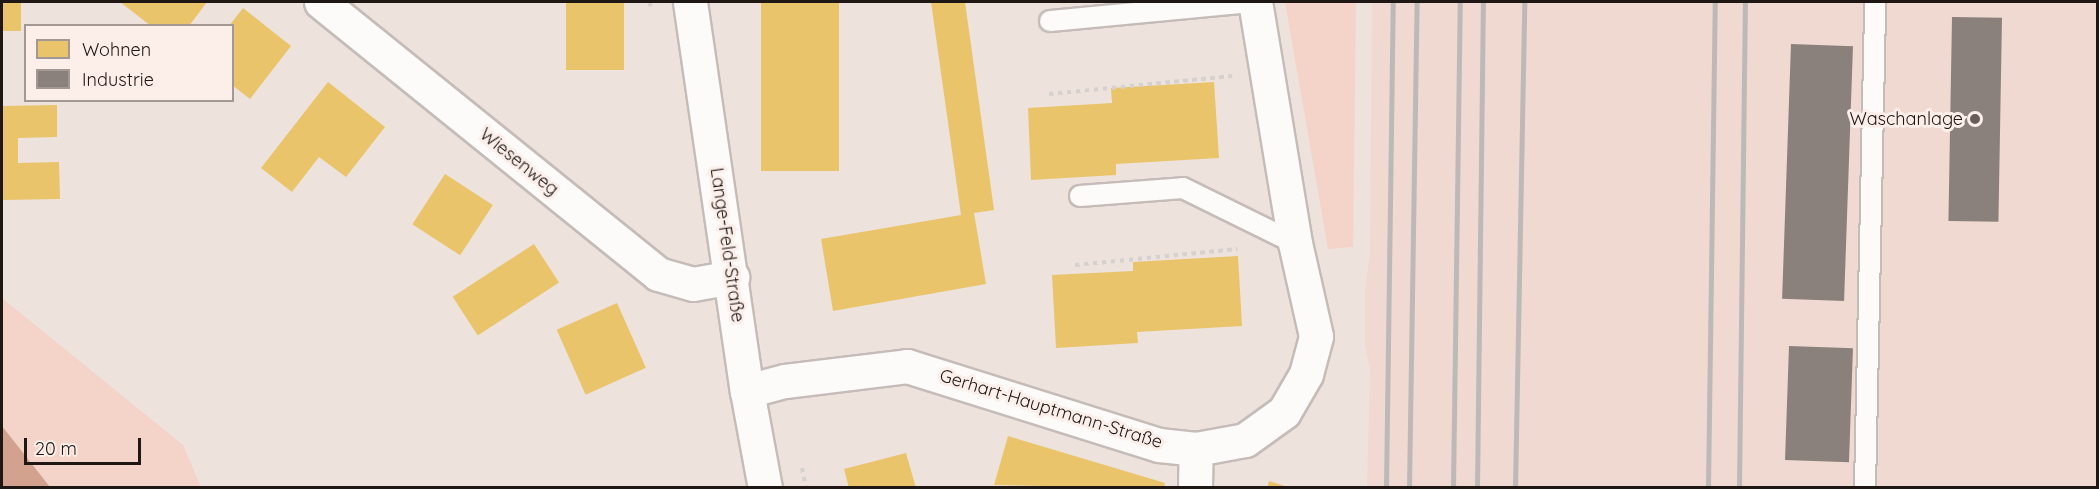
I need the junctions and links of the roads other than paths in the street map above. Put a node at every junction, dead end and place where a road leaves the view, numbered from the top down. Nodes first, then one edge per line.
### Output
1 (321, 2) edge
2 (690, 2) edge
3 (1251, 2) edge
4 (1255, 2) edge
5 (1875, 2) edge
6 (1050, 21) dead end
7 (1080, 196) dead end
8 (1295, 243) junction
9 (732, 277) junction
10 (747, 391) junction
11 (1196, 449) junction
12 (765, 488) edge
13 (1195, 488) edge
14 (1865, 488) edge

1 - 9 street, Wiesenweg
2 - 9 street, Lange-Feld-Straße
3 - 6 lane
4 - 8 street, Gerhart-Hauptmann-Straße
5 - 14 lane
7 - 8 lane
8 - 11 street, Gerhart-Hauptmann-Straße
9 - 10 street, Lange-Feld-Straße
10 - 11 street, Gerhart-Hauptmann-Straße
10 - 12 street, Lange-Feld-Straße
11 - 13 street

